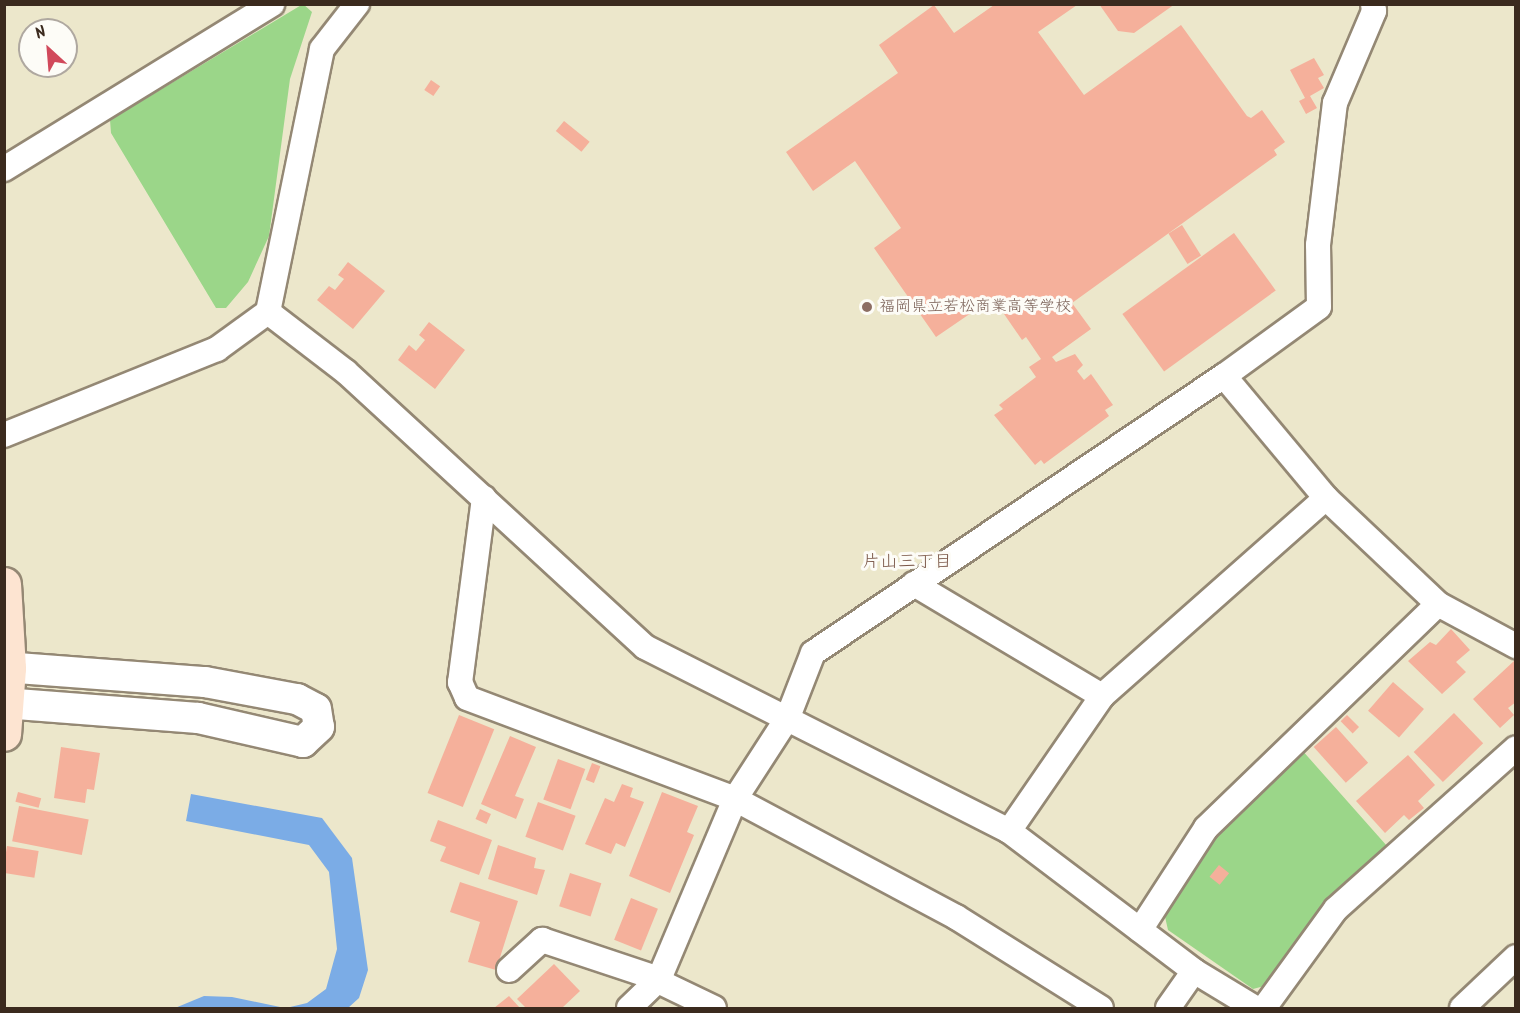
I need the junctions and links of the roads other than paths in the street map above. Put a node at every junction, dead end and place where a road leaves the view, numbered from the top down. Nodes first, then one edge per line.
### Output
1 (272, 4) edge
2 (357, 4) edge
3 (1373, 4) edge
4 (4, 169) edge
5 (268, 312) junction
6 (1224, 376) junction
7 (4, 435) edge
8 (484, 498) junction
9 (1326, 498) junction
10 (4, 584) edge
11 (914, 584) junction
12 (1438, 604) junction
13 (1515, 646) edge
14 (7, 667) edge
15 (1101, 696) junction
16 (5, 714) edge
17 (788, 717) junction
18 (1515, 748) edge
19 (735, 799) junction
20 (1009, 831) junction
21 (1140, 930) junction
22 (1515, 957) edge
23 (509, 970) dead end
24 (1194, 971) junction
25 (659, 980) junction
26 (630, 1008) edge
27 (714, 1008) edge
28 (1101, 1008) edge
29 (1168, 1008) edge
30 (1255, 1008) edge
31 (1264, 1008) edge
32 (1462, 1008) edge

1 - 4 street
2 - 5 street
3 - 6 street
5 - 7 street
5 - 8 street
6 - 9 street
6 - 11 street
8 - 17 street
8 - 19 street
9 - 12 street
9 - 15 street
10 - 14 main road
11 - 15 street
11 - 17 street
12 - 13 street
12 - 21 street
14 - 16 main road
14 - 16 street
15 - 20 street
17 - 19 street
17 - 20 street
18 - 31 street
19 - 25 street
19 - 28 street
20 - 21 street
21 - 24 street
22 - 32 street
23 - 25 street
24 - 29 street
24 - 30 street
25 - 26 street
25 - 27 street

